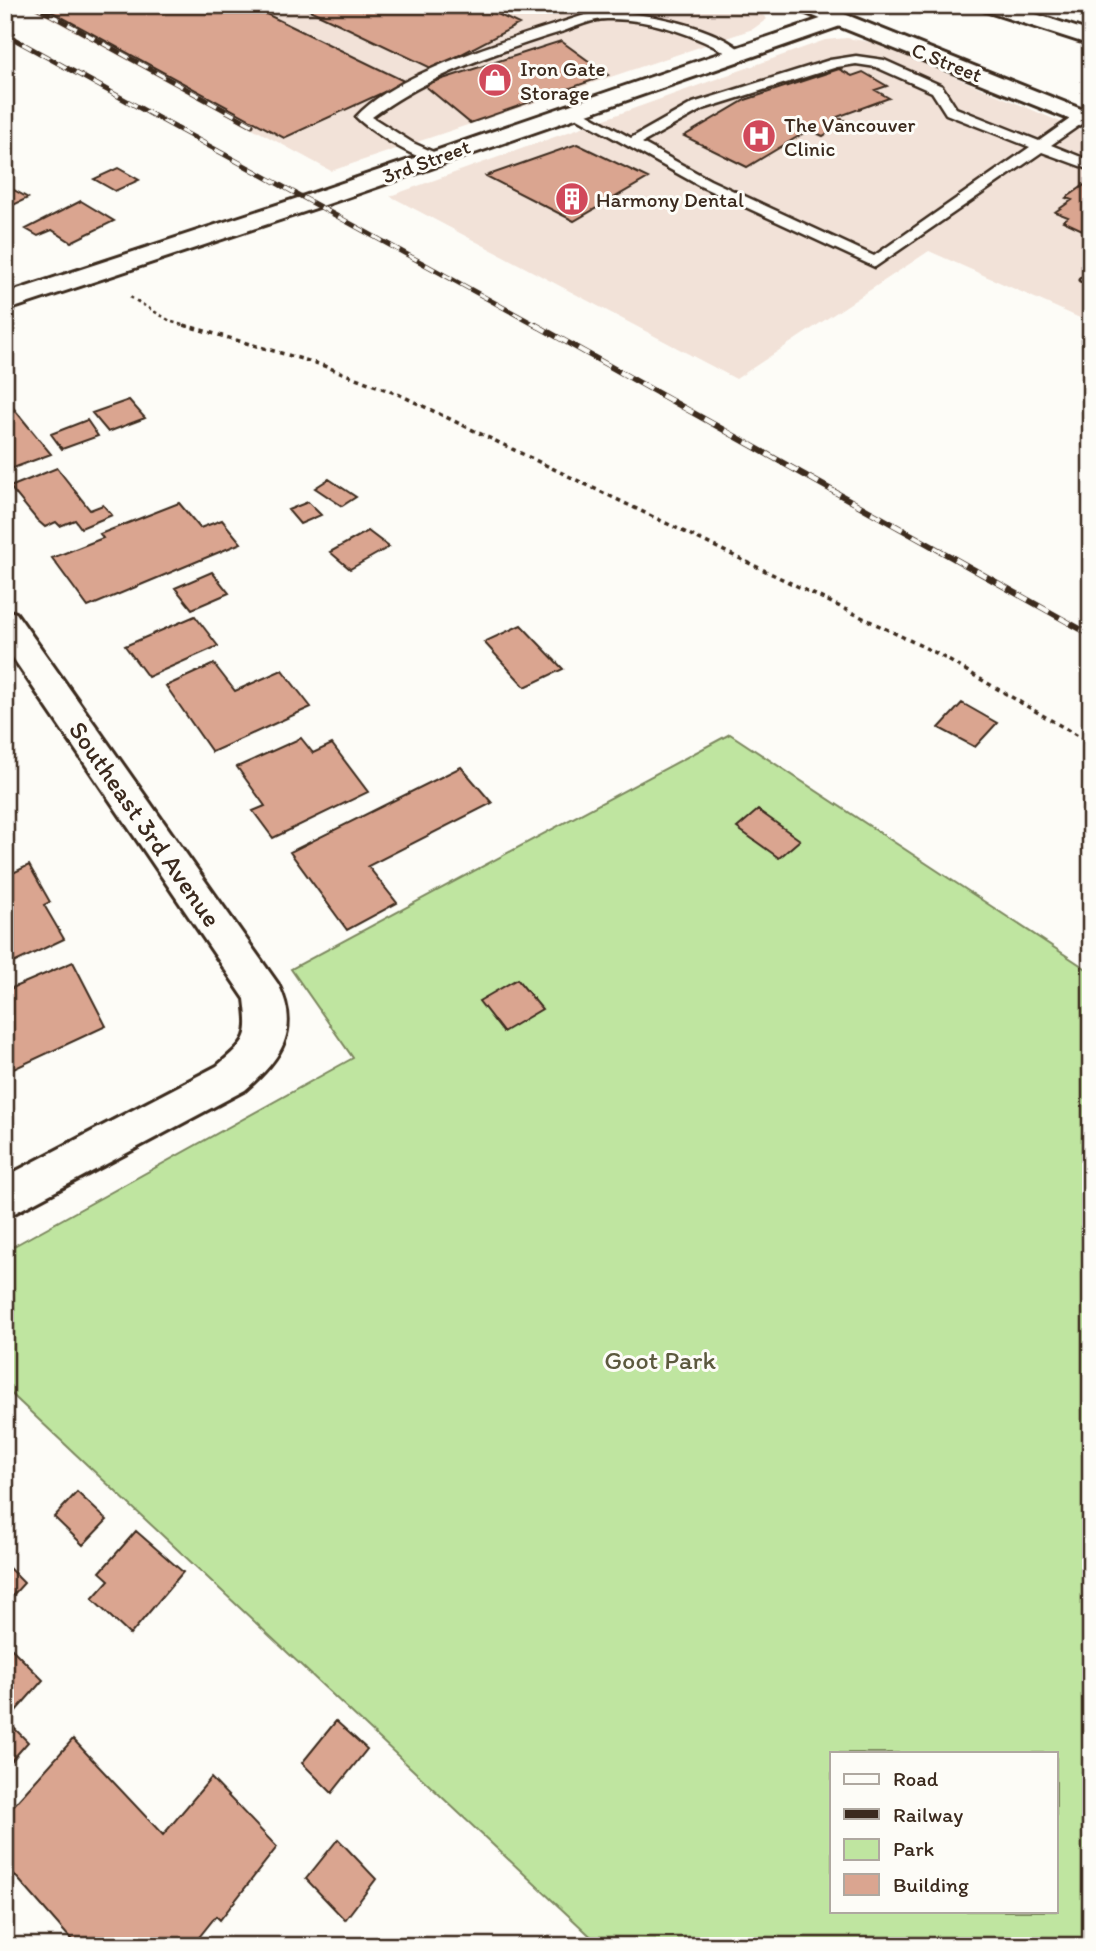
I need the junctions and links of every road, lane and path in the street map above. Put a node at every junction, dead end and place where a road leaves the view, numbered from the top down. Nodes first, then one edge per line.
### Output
1 (803, 5) edge
2 (986, 5) edge
3 (1073, 5) edge
4 (1091, 11) edge
5 (838, 19) junction
6 (1091, 39) edge
7 (738, 54) junction
8 (572, 111) junction
9 (1086, 119) edge
10 (632, 143) junction
11 (1043, 147) junction
12 (435, 158) junction
13 (1091, 166) edge
14 (99, 272) junction
15 (8, 299) edge
16 (5, 621) edge
17 (1091, 744) edge
18 (5, 1199) edge

1 - 5 main road, C Street
2 - 6 main road
3 - 4 main road
5 - 7 main road, 3rd Street
5 - 9 main road, C Street
7 - 8 main road, 3rd Street
7 - 12 lane
8 - 10 lane
8 - 12 main road, 3rd Street
9 - 11 lane
10 - 11 lane
10 - 11 lane
11 - 13 lane
12 - 14 main road, 3rd Street
14 - 15 main road, 3rd Street
14 - 17 path
16 - 18 main road, Southeast 3rd Avenue

